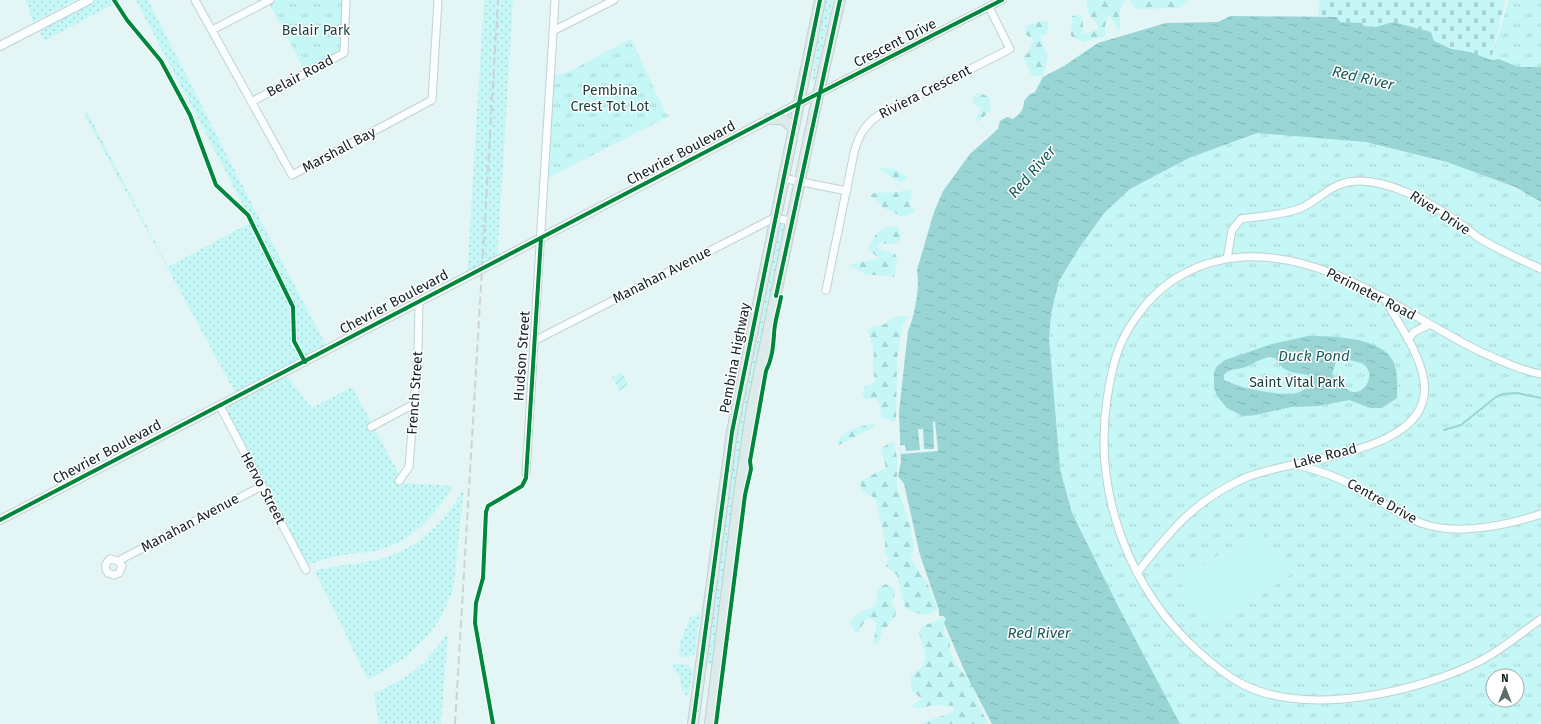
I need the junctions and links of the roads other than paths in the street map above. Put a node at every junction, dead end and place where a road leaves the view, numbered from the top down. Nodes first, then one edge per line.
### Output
1 (89, 0) edge
2 (195, 0) edge
3 (270, 0) edge
4 (346, 0) edge
5 (438, 0) edge
6 (555, 0) edge
7 (614, 0) edge
8 (820, 0) edge
9 (840, 0) edge
10 (1002, 0) edge
11 (989, 7) junction
12 (212, 30) junction
13 (553, 31) junction
14 (0, 46) edge
15 (818, 94) junction
16 (251, 102) junction
17 (798, 104) junction
18 (769, 119) junction
19 (793, 128) junction
20 (782, 178) junction
21 (800, 182) junction
22 (846, 191) junction
23 (774, 218) junction
24 (791, 221) junction
25 (541, 238) junction
26 (1227, 259) junction
27 (1541, 269) edge
28 (826, 290) dead end
29 (1385, 299) junction
30 (419, 302) junction
31 (755, 312) junction
32 (772, 316) junction
33 (1430, 324) junction
34 (1408, 340) junction
35 (534, 341) junction
36 (1541, 374) edge
37 (414, 404) junction
38 (220, 406) junction
39 (371, 427) dead end
40 (1296, 464) junction
41 (526, 474) dead end
42 (399, 481) dead end
43 (262, 486) junction
44 (1541, 514) edge
45 (0, 520) edge
46 (118, 561) dead end
47 (306, 570) dead end
48 (1137, 573) junction
49 (1541, 619) edge
50 (693, 724) edge
51 (710, 724) edge

1 - 14 street
2 - 12 street, Marshall Bay
3 - 12 street
4 - 16 street, Belair Road
5 - 16 street, Marshall Bay
6 - 13 street, Hudson Street
7 - 13 street
8 - 17 main road, Pembina Highway
9 - 15 main road, Pembina Highway
10 - 11 street, Crescent Drive
11 - 15 street, Crescent Drive
11 - 22 street, Riviera Crescent
12 - 16 street, Marshall Bay
13 - 25 street, Hudson Street
15 - 17 street, Crescent Drive
15 - 21 main road, Pembina Highway
17 - 18 street, Chevrier Boulevard
17 - 19 main road, Pembina Highway
18 - 19 main road
18 - 25 street, Chevrier Boulevard
19 - 20 main road, Pembina Highway
20 - 21 street
20 - 23 main road, Pembina Highway
21 - 22 street
21 - 24 main road, Pembina Highway
22 - 28 street, Riviera Crescent
23 - 24 street
23 - 31 main road, Pembina Highway
23 - 35 street, Manahan Avenue
24 - 32 main road, Pembina Highway
25 - 30 street, Chevrier Boulevard
25 - 35 street, Hudson Street
26 - 27 street, River Drive
26 - 29 street, Perimeter Road
26 - 48 street, Perimeter Road
29 - 33 street, Perimeter Road
29 - 34 street, Lake Road
30 - 37 street, French Street
30 - 38 street, Chevrier Boulevard
31 - 32 main road
31 - 50 main road, Pembina Highway
32 - 51 main road, Pembina Highway
33 - 34 street
33 - 36 street, Perimeter Road
34 - 40 street, Lake Road
35 - 41 street, Hudson Street
37 - 39 street
37 - 42 street, French Street
38 - 43 street, Hervo Street
38 - 45 street, Chevrier Boulevard
40 - 44 street, Centre Drive
40 - 48 street, Lake Road
43 - 46 street, Manahan Avenue
43 - 47 street, Hervo Street
48 - 49 street, Perimeter Road

